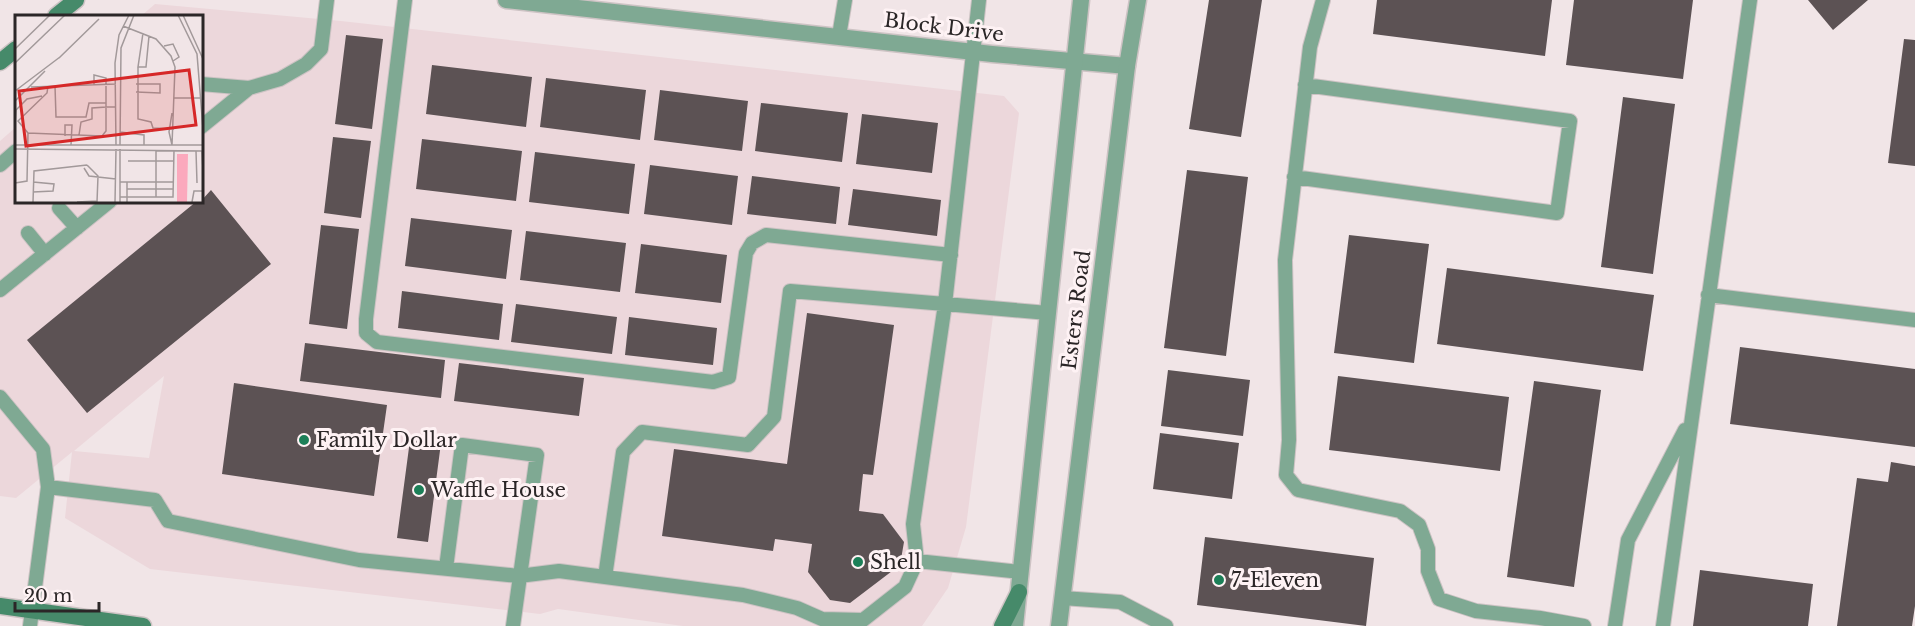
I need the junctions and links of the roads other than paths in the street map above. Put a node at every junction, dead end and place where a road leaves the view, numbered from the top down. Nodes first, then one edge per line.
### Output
1 (76, 0) edge
2 (327, 0) edge
3 (405, 0) edge
4 (506, 0) edge
5 (845, 0) edge
6 (979, 0) edge
7 (1080, 0) edge
8 (1138, 0) edge
9 (1323, 0) edge
10 (1750, 0) edge
11 (57, 15) edge
12 (839, 36) junction
13 (15, 50) edge
14 (975, 52) junction
15 (1074, 61) junction
16 (0, 62) edge
17 (1127, 66) junction
18 (202, 84) edge
19 (1305, 85) junction
20 (249, 88) junction
21 (202, 126) edge
22 (15, 155) edge
23 (0, 165) edge
24 (1294, 177) junction
25 (106, 202) edge
26 (59, 208) dead end
27 (77, 228) junction
28 (28, 233) dead end
29 (45, 254) junction
30 (951, 255) junction
31 (0, 290) edge
32 (1708, 295) junction
33 (945, 304) junction
34 (1048, 313) junction
35 (1915, 320) edge
36 (0, 397) edge
37 (1690, 420) junction
38 (48, 487) junction
39 (917, 561) junction
40 (446, 568) junction
41 (1021, 572) junction
42 (519, 576) junction
43 (605, 577) junction
44 (1019, 592) junction
45 (1062, 598) junction
46 (0, 606) edge
47 (30, 618) edge
48 (821, 622) edge
49 (143, 626) edge
50 (513, 626) edge
51 (1002, 626) edge
52 (1015, 626) edge
53 (1059, 626) edge
54 (1166, 626) edge
55 (1584, 626) edge
56 (1616, 626) edge
57 (1663, 626) edge

1 - 11 main road
2 - 20 lane
3 - 30 lane
4 - 12 street, Block Drive
5 - 12 lane
6 - 14 lane
7 - 15 street, Esters Road
8 - 17 street, Esters Road
9 - 19 lane
10 - 32 lane
12 - 14 street, Block Drive
13 - 16 main road
14 - 15 street, Block Drive
14 - 30 lane
15 - 17 street, Block Drive
15 - 34 street, Esters Road
17 - 45 street, Esters Road
18 - 20 lane
19 - 24 lane
19 - 24 lane
20 - 21 lane
22 - 23 lane
24 - 55 lane
25 - 27 lane
26 - 27 lane
27 - 29 lane
28 - 29 lane
29 - 31 lane
30 - 33 lane
32 - 35 lane
32 - 37 lane
33 - 34 lane
33 - 39 lane
33 - 43 lane
34 - 41 street, Esters Road
36 - 38 lane
37 - 56 lane
37 - 57 lane
38 - 40 lane
38 - 47 lane
39 - 41 lane
39 - 48 lane
40 - 42 lane
40 - 42 lane
41 - 44 street, Esters Road
42 - 43 lane
42 - 50 lane
43 - 48 lane
44 - 51 main road
44 - 52 street, Esters Road
45 - 53 street, Esters Road
45 - 54 lane
46 - 47 main road
47 - 49 main road

